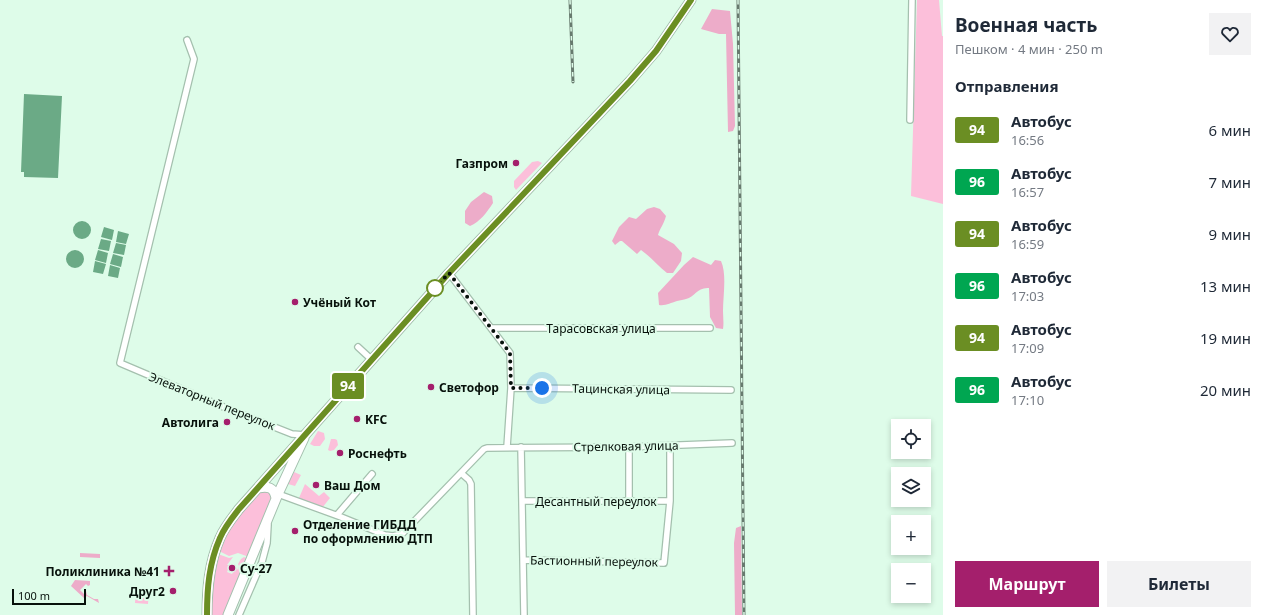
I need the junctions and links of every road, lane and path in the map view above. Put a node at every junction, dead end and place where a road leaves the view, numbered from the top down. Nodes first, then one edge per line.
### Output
1 (691, 0) edge
2 (912, 0) edge
3 (187, 40) dead end
4 (910, 120) dead end
5 (449, 273) junction
6 (492, 328) junction
7 (710, 328) dead end
8 (358, 347) dead end
9 (371, 359) junction
10 (511, 388) junction
11 (731, 390) dead end
12 (305, 435) junction
13 (732, 444) dead end
14 (670, 446) junction
15 (507, 447) junction
16 (521, 447) junction
17 (629, 448) junction
18 (274, 469) junction
19 (461, 473) junction
20 (372, 474) dead end
21 (285, 477) junction
22 (258, 488) junction
23 (277, 496) junction
24 (522, 501) junction
25 (629, 501) junction
26 (670, 501) junction
27 (337, 515) junction
28 (268, 519) junction
29 (523, 560) junction
30 (208, 613) edge
31 (228, 615) edge
32 (240, 615) edge
33 (473, 615) edge
34 (524, 615) edge

1 - 5 main road
2 - 4 street
3 - 12 street, Элеваторный переулок
5 - 6 street
5 - 9 main road
6 - 7 street, Тарасовская улица
6 - 10 street
8 - 9 street
9 - 12 main road
10 - 11 street, Тацинская улица
10 - 15 street
12 - 18 main road
12 - 21 main road
13 - 14 street, Стрелковая улица
14 - 17 street, Стрелковая улица
14 - 26 street
15 - 16 street, Стрелковая улица
15 - 19 street, Стрелковая улица
16 - 17 street, Стрелковая улица
16 - 24 street
17 - 25 street
18 - 21 main road
18 - 22 main road
19 - 27 street, Стрелковая улица
19 - 33 street
20 - 27 street
21 - 23 main road
22 - 23 main road
22 - 30 main road
23 - 27 street, Стрелковая улица
23 - 28 main road
24 - 25 street, Десантный переулок
24 - 29 street
25 - 26 street, Десантный переулок
26 - 29 street, Бастионный переулок
28 - 31 main road
28 - 32 street
29 - 34 street

